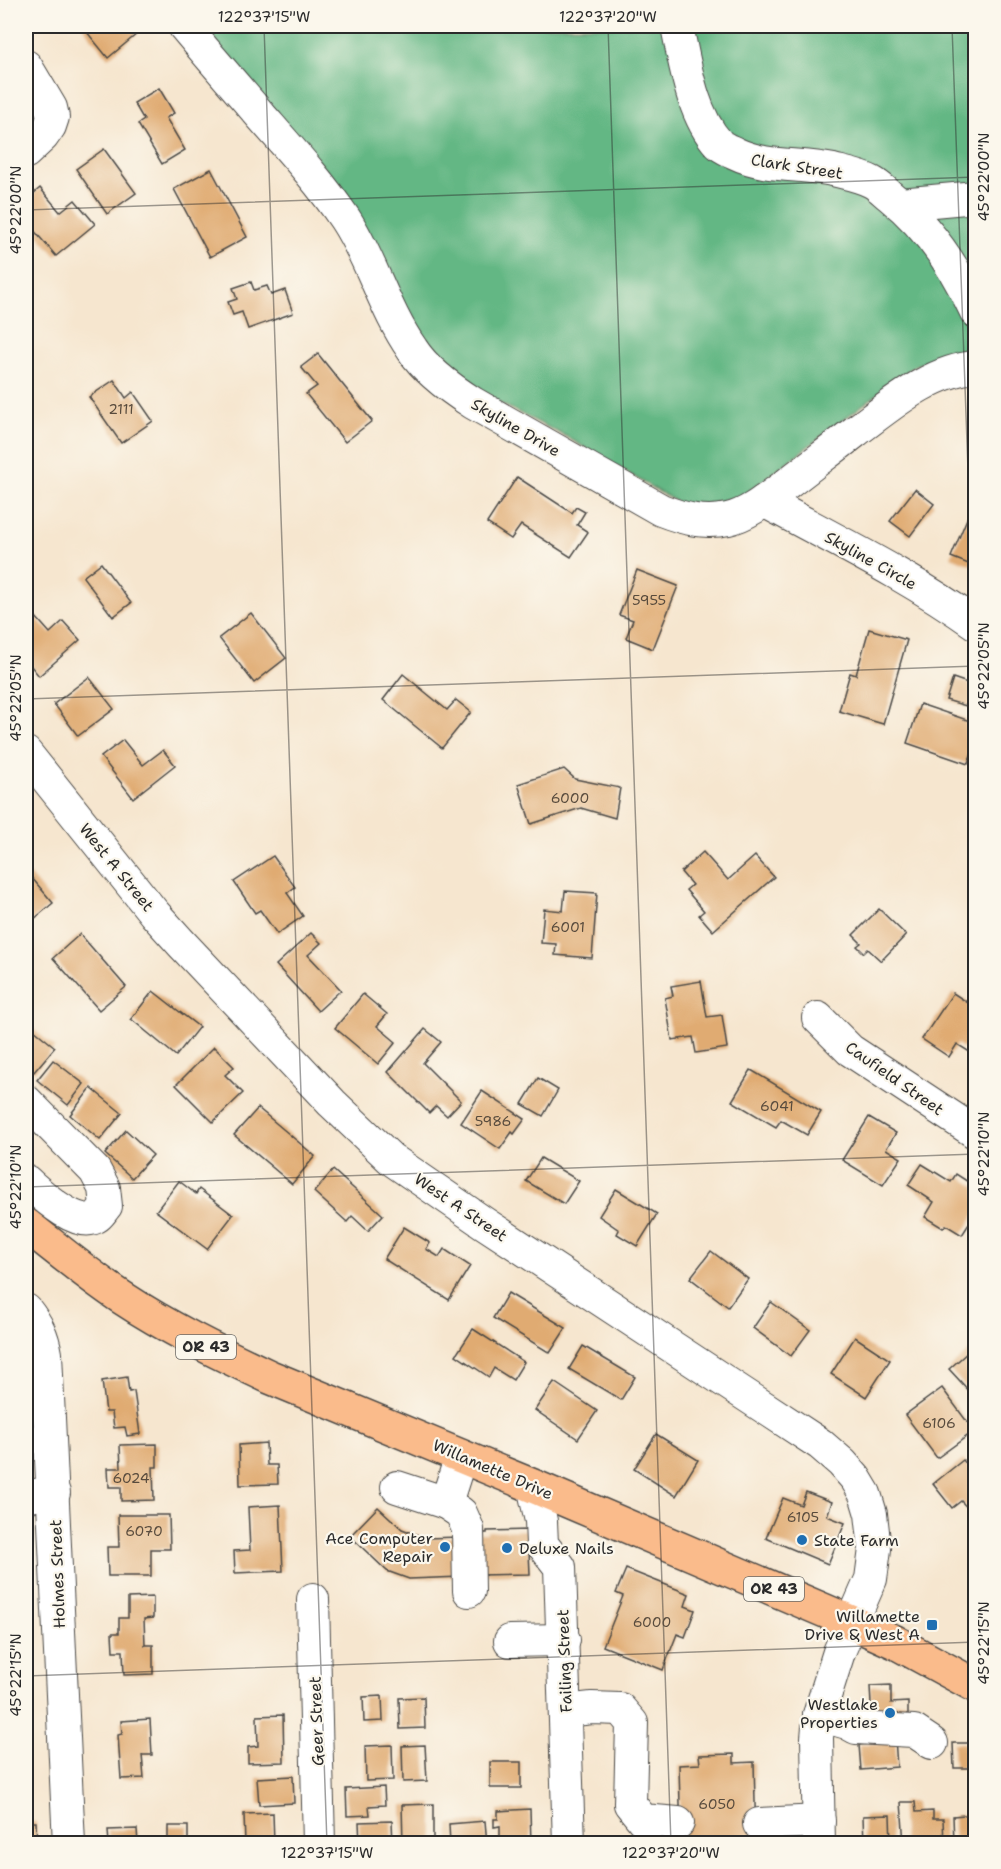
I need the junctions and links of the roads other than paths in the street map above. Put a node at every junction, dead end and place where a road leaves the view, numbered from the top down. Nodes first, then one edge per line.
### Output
1 (184, 26) edge
2 (677, 26) edge
3 (26, 66) edge
4 (26, 152) edge
5 (975, 197) edge
6 (900, 204) junction
7 (975, 312) edge
8 (975, 367) edge
9 (764, 501) junction
10 (975, 624) edge
11 (26, 753) edge
12 (818, 1018) dead end
13 (26, 1101) edge
14 (975, 1133) edge
15 (26, 1181) edge
16 (26, 1225) edge
17 (26, 1310) edge
18 (461, 1456) junction
19 (533, 1486) junction
20 (397, 1487) dead end
21 (40, 1494) edge
22 (446, 1503) junction
23 (470, 1591) dead end
24 (313, 1599) dead end
25 (851, 1622) junction
26 (564, 1640) junction
27 (510, 1641) dead end
28 (975, 1686) edge
29 (566, 1711) junction
30 (819, 1715) junction
31 (932, 1743) dead end
32 (678, 1823) dead end
33 (759, 1824) dead end
34 (819, 1832) edge
35 (69, 1844) edge
36 (319, 1844) edge
37 (569, 1844) edge

1 - 9 street, Skyline Drive
2 - 6 street, Clark Street
3 - 4 street
5 - 6 street
6 - 7 street, Clark Street
8 - 9 street, Skyline Drive
9 - 10 street, Skyline Circle
11 - 25 street, West A Street
12 - 14 street, Caufield Street
13 - 15 street
16 - 18 main road, Willamette Drive / OR 43
17 - 21 street, Holmes Street
18 - 19 main road, Willamette Drive / OR 43
18 - 22 street
19 - 25 main road, Willamette Drive / OR 43
19 - 26 street, Failing Street
20 - 22 street
21 - 35 street, Holmes Street
22 - 23 street
24 - 36 street, Geer Street
25 - 28 main road, Willamette Drive / OR 43
25 - 30 street, West A Street
26 - 27 street
26 - 29 street, Failing Street
29 - 32 street
29 - 37 street, Failing Street
30 - 31 street
30 - 34 street, West A Street
33 - 34 street

